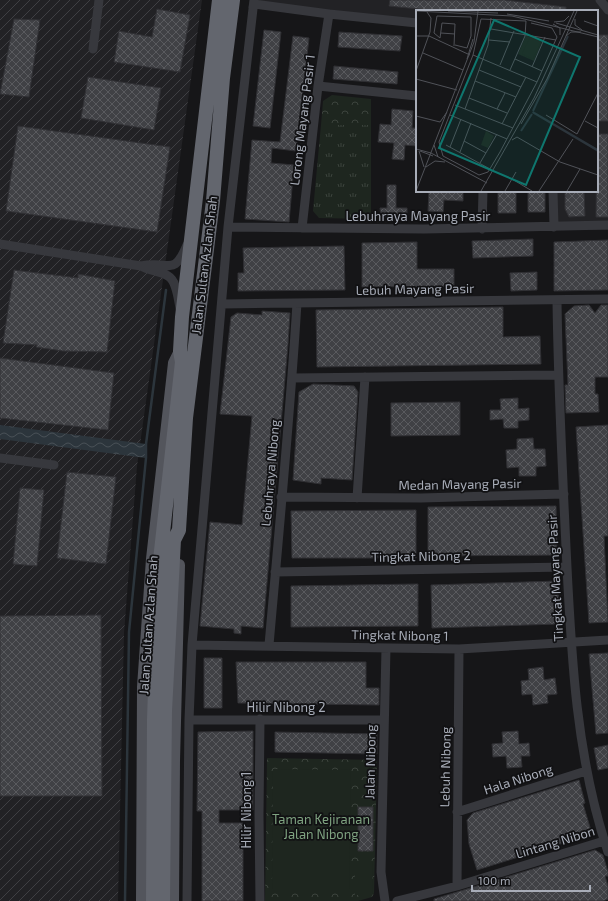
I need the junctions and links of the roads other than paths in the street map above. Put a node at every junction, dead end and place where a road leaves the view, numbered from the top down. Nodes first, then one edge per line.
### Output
1 (99, 0) edge
2 (219, 0) edge
3 (233, 0) edge
4 (600, 0) edge
5 (254, 2) edge
6 (608, 10) edge
7 (328, 14) junction
8 (416, 23) edge
9 (93, 49) dead end
10 (318, 86) junction
11 (416, 96) edge
12 (483, 192) edge
13 (553, 192) edge
14 (608, 225) edge
15 (228, 227) junction
16 (554, 227) junction
17 (302, 228) junction
18 (482, 229) junction
19 (193, 231) junction
20 (0, 244) edge
21 (141, 266) junction
22 (608, 299) edge
23 (557, 300) junction
24 (298, 303) junction
25 (222, 304) junction
26 (182, 317) junction
27 (180, 351) junction
28 (558, 375) junction
29 (365, 377) junction
30 (293, 378) junction
31 (0, 458) edge
32 (54, 465) dead end
33 (564, 494) junction
34 (281, 497) junction
35 (357, 498) junction
36 (179, 530) junction
37 (567, 567) junction
38 (275, 572) junction
39 (608, 640) edge
40 (572, 642) junction
41 (192, 645) junction
42 (269, 645) junction
43 (386, 648) junction
44 (459, 648) junction
45 (161, 674) junction
46 (260, 719) junction
47 (189, 720) junction
48 (384, 720) junction
49 (586, 771) junction
50 (457, 812) junction
51 (604, 841) junction
52 (608, 852) edge
53 (457, 886) junction
54 (142, 901) edge
55 (153, 901) edge
56 (163, 901) edge
57 (173, 901) edge
58 (187, 901) edge
59 (260, 901) edge
60 (385, 901) edge
61 (397, 901) edge

1 - 9 street
2 - 19 highway, Jalan Sultan Azlan Shah
3 - 36 highway, Jalan Sultan Azlan Shah
4 - 6 street
5 - 7 street
5 - 15 street
7 - 8 street
7 - 10 street, Lorong Mayang Pasir 1
10 - 11 street
10 - 17 street, Lorong Mayang Pasir 1
12 - 18 street
13 - 16 street
14 - 16 street, Lebuhraya Mayang Pasir
15 - 17 street, Lebuhraya Mayang Pasir
15 - 25 street
16 - 18 street, Lebuhraya Mayang Pasir
17 - 18 street, Lebuhraya Mayang Pasir
19 - 21 street
19 - 26 highway, Jalan Sultan Azlan Shah
20 - 21 street
21 - 26 street
22 - 23 street, Lebuh Mayang Pasir
23 - 24 street, Lebuh Mayang Pasir
23 - 28 street, Tingkat Mayang Pasir
24 - 25 street, Lebuh Mayang Pasir
24 - 30 street, Lebuhraya Nibong
25 - 41 street
26 - 27 highway, Jalan Sultan Azlan Shah
27 - 45 highway, Jalan Sultan Azlan Shah
27 - 54 main road, Jalan Sultan Azlan Shah
28 - 29 street
28 - 33 street, Tingkat Mayang Pasir
29 - 30 street
29 - 35 street
30 - 34 street, Lebuhraya Nibong
31 - 32 street
33 - 35 street, Medan Mayang Pasir
33 - 37 street, Tingkat Mayang Pasir
34 - 35 street, Medan Mayang Pasir
34 - 38 street, Lebuhraya Nibong
36 - 45 highway, Jalan Sultan Azlan Shah
36 - 57 main road, Jalan Sultan Azlan Shah
37 - 38 street, Tingkat Nibong 2
37 - 40 street, Tingkat Mayang Pasir
38 - 42 street, Lebuhraya Nibong
39 - 40 street, Tingkat Nibong 1
40 - 44 street, Tingkat Nibong 1
40 - 49 street, Tingkat Mayang Pasir
41 - 42 street, Tingkat Nibong 1
41 - 47 street
42 - 43 street, Tingkat Nibong 1
43 - 44 street, Tingkat Nibong 1
43 - 48 street, Jalan Nibong
44 - 50 street, Lebuh Nibong
45 - 55 highway, Jalan Sultan Azlan Shah
45 - 56 highway, Jalan Sultan Azlan Shah
46 - 47 street, Hilir Nibong 2
46 - 48 street, Hilir Nibong 2
46 - 59 street, Hilir Nibong 1
47 - 58 street
48 - 60 street, Jalan Nibong
49 - 50 street, Hala Nibong
49 - 51 street, Tingkat Mayang Pasir
50 - 53 street, Lebuh Nibong
51 - 52 street, Tingkat Mayang Pasir
51 - 53 street, Lintang Nibon
53 - 61 street, Lintang Nibon

